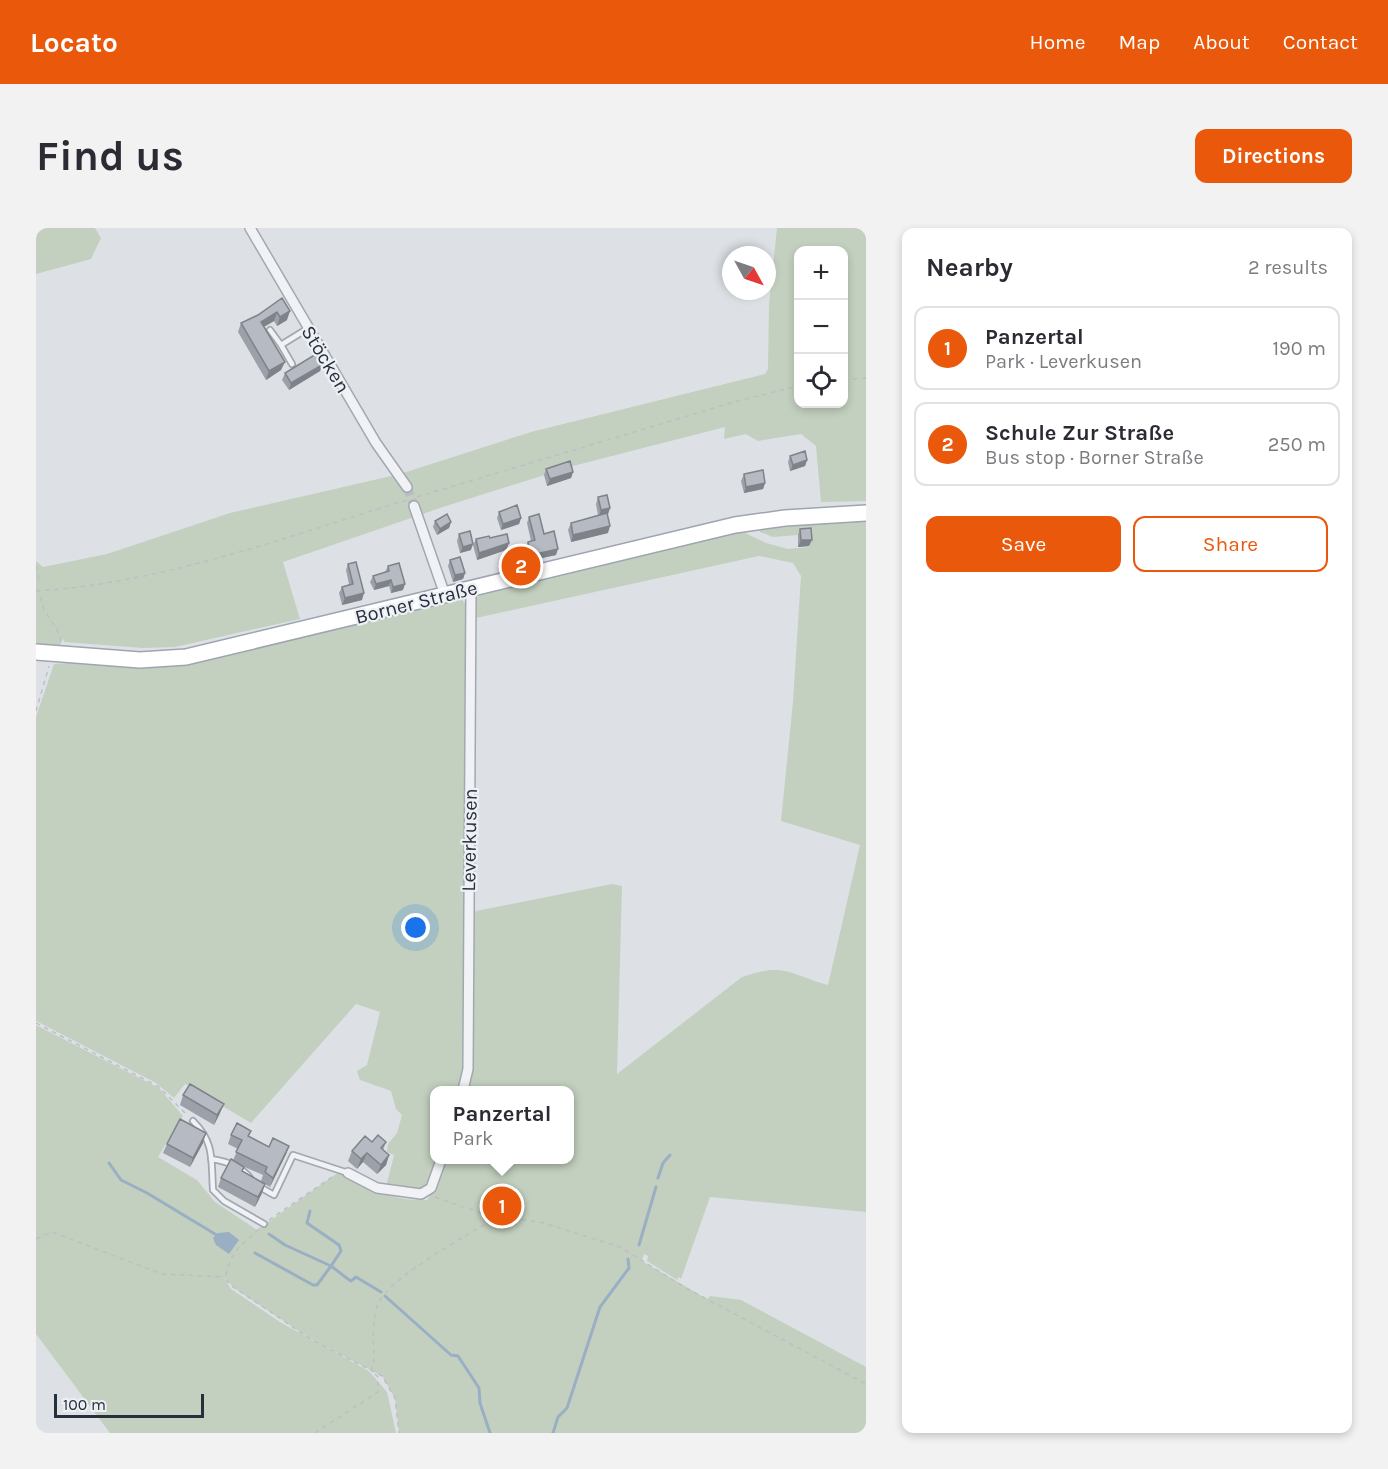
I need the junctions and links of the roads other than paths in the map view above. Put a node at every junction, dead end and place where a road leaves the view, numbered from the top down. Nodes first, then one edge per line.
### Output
1 (250, 228) edge
2 (307, 329) junction
3 (270, 330) dead end
4 (281, 345) junction
5 (292, 364) dead end
6 (407, 487) tunnel mouth
7 (414, 506) tunnel mouth
8 (866, 513) edge
9 (471, 589) junction
10 (445, 595) junction
11 (36, 652) edge
12 (464, 1086) edge
13 (193, 1121) road end
14 (211, 1159) junction
15 (439, 1164) edge
16 (348, 1173) joint
17 (264, 1224) road end

1 - 2 street, Stöcken
2 - 4 lane
2 - 6 street, Stöcken
3 - 4 lane
4 - 5 lane
7 - 10 street
8 - 9 main road, Borner Straße
9 - 10 main road, Borner Straße
9 - 12 street, Leverkusen
10 - 11 main road, Borner Straße
13 - 14 lane
14 - 16 lane
14 - 17 lane
15 - 16 street

